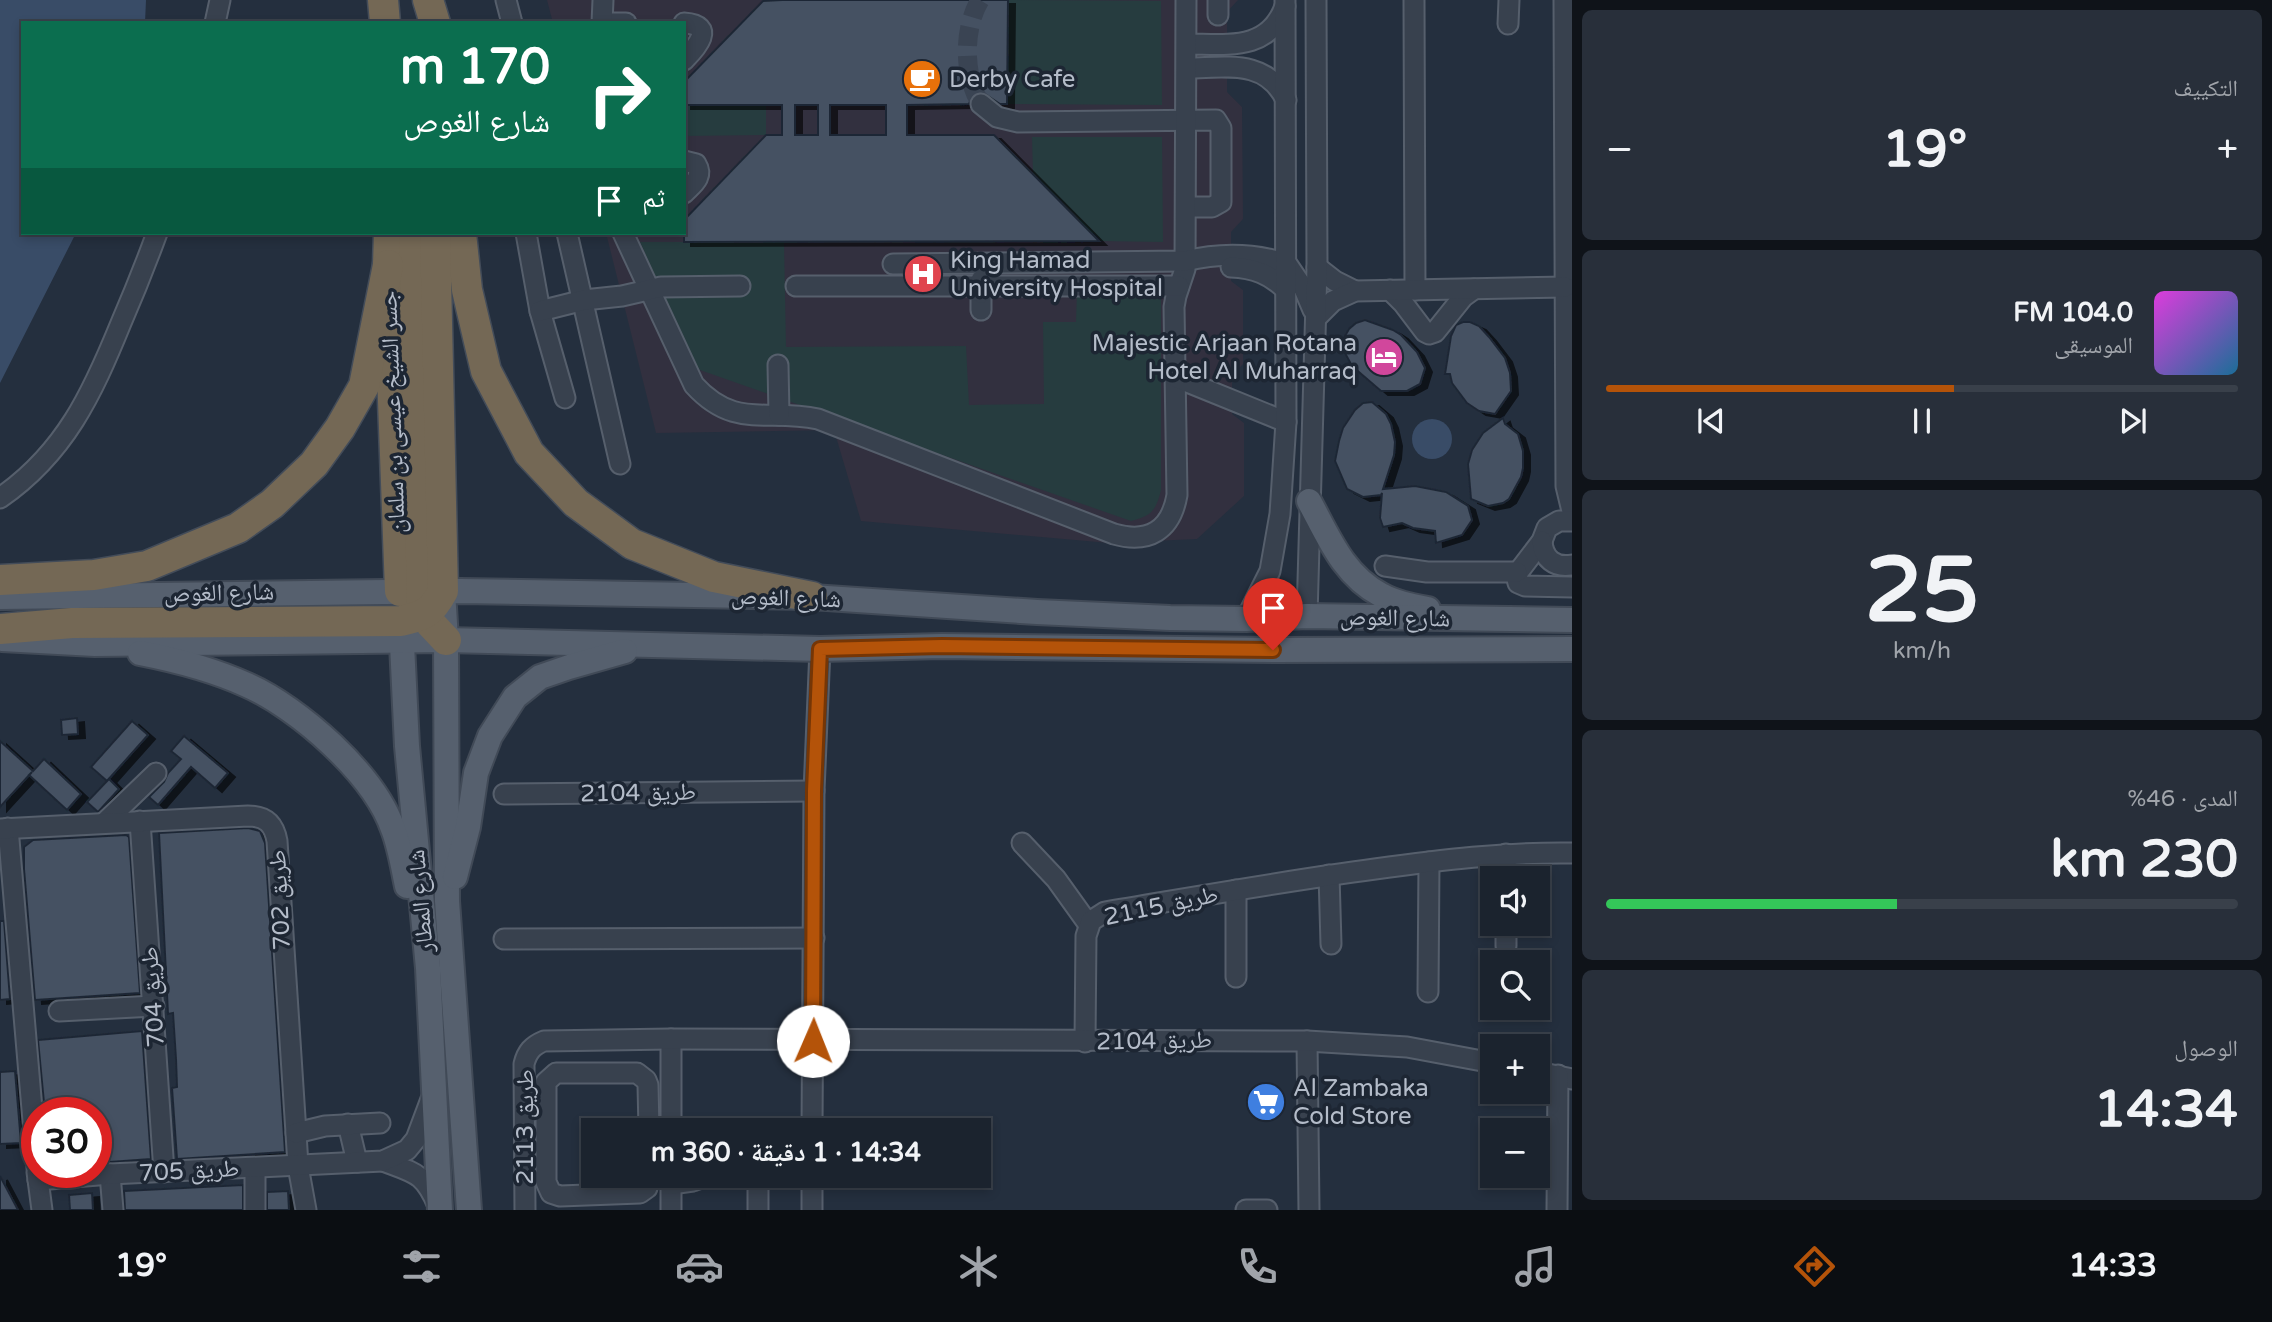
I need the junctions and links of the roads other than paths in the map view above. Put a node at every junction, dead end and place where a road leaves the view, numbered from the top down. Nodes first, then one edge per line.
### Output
1 (220, 0) edge
2 (383, 0) edge
3 (426, 0) edge
4 (506, 0) edge
5 (603, 0) edge
6 (1186, 0) edge
7 (1316, 0) edge
8 (1414, 0) edge
9 (1509, 0) edge
10 (1564, 0) edge
11 (1285, 3) edge
12 (215, 21) edge
13 (385, 21) edge
14 (425, 21) edge
15 (434, 21) edge
16 (511, 21) edge
17 (602, 21) edge
18 (686, 23) edge
19 (1508, 24) dead end
20 (1238, 43) junction
21 (1186, 44) junction
22 (686, 58) edge
23 (1186, 68) junction
24 (1238, 68) junction
25 (1286, 100) junction
26 (981, 104) tunnel mouth
27 (1187, 120) junction
28 (686, 162) edge
29 (686, 190) edge
30 (1186, 208) junction
31 (157, 235) edge
32 (389, 235) edge
33 (414, 235) edge
34 (435, 235) edge
35 (461, 235) edge
36 (526, 235) edge
37 (568, 235) edge
38 (631, 237) edge
39 (1185, 261) junction
40 (893, 264) dead end
41 (1287, 264) junction
42 (388, 265) junction
43 (1317, 267) junction
44 (1567, 276) edge
45 (740, 285) dead end
46 (796, 286) dead end
47 (1179, 286) junction
48 (649, 289) junction
49 (1474, 289) junction
50 (1286, 290) junction
51 (1390, 290) junction
52 (1415, 290) junction
53 (1355, 291) junction
54 (584, 300) junction
55 (540, 311) junction
56 (1315, 318) junction
57 (778, 365) dead end
58 (1175, 377) junction
59 (565, 398) dead end
60 (779, 415) junction
61 (1286, 422) junction
62 (620, 464) dead end
63 (1566, 486) junction
64 (0, 498) edge
65 (1310, 501) junction
66 (1572, 511) edge
67 (1555, 528) edge
68 (1572, 565) edge
69 (1385, 566) dead end
70 (1517, 572) junction
71 (0, 580) edge
72 (1572, 587) edge
73 (0, 597) edge
74 (812, 597) junction
75 (416, 608) junction
76 (1307, 616) junction
77 (1246, 619) junction
78 (1476, 620) junction
79 (1572, 620) edge
80 (0, 629) edge
81 (0, 639) edge
82 (446, 640) junction
83 (95, 644) junction
84 (653, 644) junction
85 (942, 646) junction
86 (820, 649) junction
87 (1572, 649) edge
88 (156, 773) dead end
89 (814, 791) junction
90 (504, 794) dead end
91 (140, 821) junction
92 (104, 823) junction
93 (4, 829) edge
94 (1022, 843) dead end
95 (1572, 853) edge
96 (1506, 854) junction
97 (1429, 862) junction
98 (1506, 866) edge
99 (1329, 875) junction
100 (1236, 890) junction
101 (447, 901) junction
102 (7, 911) edge
103 (1089, 925) junction
104 (1506, 936) edge
105 (814, 937) junction
106 (503, 939) dead end
107 (1331, 944) dead end
108 (1506, 947) dead end
109 (428, 968) junction
110 (1236, 977) dead end
111 (1428, 992) dead end
112 (154, 1006) junction
113 (59, 1011) dead end
114 (671, 1039) junction
115 (813, 1041) junction
116 (1307, 1041) junction
117 (1085, 1042) junction
118 (532, 1047) joint
119 (1480, 1061) edge
120 (1556, 1075) edge
121 (433, 1089) junction
122 (28, 1097) edge
123 (649, 1118) edge
124 (671, 1118) edge
125 (812, 1118) edge
126 (380, 1123) dead end
127 (348, 1124) junction
128 (296, 1133) junction
129 (524, 1134) junction
130 (546, 1134) junction
131 (383, 1161) junction
132 (357, 1162) junction
133 (299, 1166) junction
134 (256, 1168) junction
135 (164, 1172) junction
136 (112, 1174) edge
137 (39, 1188) edge
138 (111, 1188) edge
139 (647, 1188) edge
140 (671, 1188) edge
141 (758, 1188) edge
142 (812, 1188) edge
143 (42, 1210) edge
144 (113, 1210) edge
145 (256, 1210) edge
146 (306, 1210) edge
147 (440, 1210) edge
148 (469, 1210) edge
149 (525, 1210) edge
150 (671, 1210) edge
151 (758, 1210) edge
152 (813, 1210) edge
153 (1246, 1210) edge
154 (1267, 1210) edge
155 (1309, 1210) edge
156 (1557, 1210) edge

1 - 12 street
2 - 13 highway
3 - 14 highway
3 - 15 highway
4 - 16 street
5 - 17 street
6 - 21 street
7 - 43 street
8 - 52 street
9 - 19 street
10 - 44 street
11 - 20 street
11 - 25 street
18 - 22 street
20 - 21 street
20 - 24 street
21 - 23 street
23 - 24 street
23 - 27 street
24 - 25 street
25 - 41 street
26 - 27 street
27 - 30 street
27 - 30 street
28 - 29 street
30 - 39 street
31 - 64 street
32 - 42 highway, جسر الشيخ عيسى بن سلمان
33 - 75 highway
34 - 75 highway, جسر الشيخ عيسى بن سلمان
35 - 74 highway
36 - 55 street
37 - 54 street
38 - 48 street
39 - 40 street
39 - 41 street
39 - 47 street
39 - 50 street
41 - 50 street
41 - 56 street
42 - 71 highway
42 - 75 highway, جسر الشيخ عيسى بن سلمان
43 - 53 street
43 - 56 street
44 - 49 street
44 - 63 street
45 - 48 street
46 - 47 street
47 - 58 street
48 - 54 street
48 - 60 street
49 - 51 street
49 - 52 street
50 - 61 street
51 - 52 street
51 - 53 street
53 - 56 street
54 - 55 street
54 - 62 street
55 - 59 street
56 - 65 street
57 - 60 street
58 - 60 street
58 - 61 street
61 - 77 street
63 - 66 street
63 - 67 street
65 - 76 street
65 - 78 main road
67 - 68 street
67 - 70 street
69 - 70 street
70 - 72 street
73 - 75 main road, شارع الغوص
74 - 75 main road, شارع الغوص
74 - 77 main road, شارع الغوص
75 - 80 highway
75 - 82 highway
75 - 83 main road, شارع الغوص
75 - 109 main road, شارع المطار
76 - 77 main road, شارع الغوص
76 - 78 main road, شارع الغوص
76 - 85 main road
78 - 79 main road, شارع الغوص
81 - 83 main road, شارع الغوص
82 - 84 main road, شارع الغوص
82 - 101 main road, شارع المطار
83 - 109 main road
84 - 86 main road, شارع الغوص
84 - 101 main road
85 - 86 main road, شارع الغوص
85 - 87 main road, شارع الغوص
86 - 89 street
88 - 92 street
89 - 90 street, طريق 2104
89 - 105 street
91 - 92 street, طريق 702
91 - 112 street, طريق 704
91 - 128 street, طريق 702
92 - 93 street, طريق 702
93 - 102 street
94 - 103 street, طريق 2115
95 - 96 street, طريق 2115
96 - 97 street, طريق 2115
96 - 98 street
97 - 99 street, طريق 2115
97 - 111 street
99 - 100 street, طريق 2115
99 - 107 street
100 - 103 street, طريق 2115
100 - 110 street, طريق 2115
101 - 148 main road, شارع المطار
102 - 122 street
103 - 117 street, طريق 2115
104 - 108 street
105 - 106 street
105 - 115 street
109 - 121 main road, شارع المطار
112 - 113 street
112 - 135 street, طريق 704
114 - 115 street, طريق 2104
114 - 118 street, طريق 2104
114 - 124 street
115 - 117 street, طريق 2104
115 - 125 street
116 - 117 street, طريق 2104
116 - 119 street, طريق 2104
116 - 155 street
118 - 129 street, طريق 2113
120 - 156 street
121 - 131 street
121 - 147 main road, شارع المطار
123 - 130 street
126 - 127 street
127 - 128 street
127 - 132 street
128 - 133 street, طريق 702
129 - 130 street
129 - 149 street, طريق 2113
130 - 139 street
131 - 132 street
131 - 147 street
132 - 133 street
133 - 134 street, طريق 705
133 - 146 street, طريق 702
134 - 135 street, طريق 705
134 - 145 street
135 - 136 street, طريق 705
137 - 143 street
138 - 144 street
140 - 150 street
141 - 151 street
142 - 152 street
153 - 154 street

